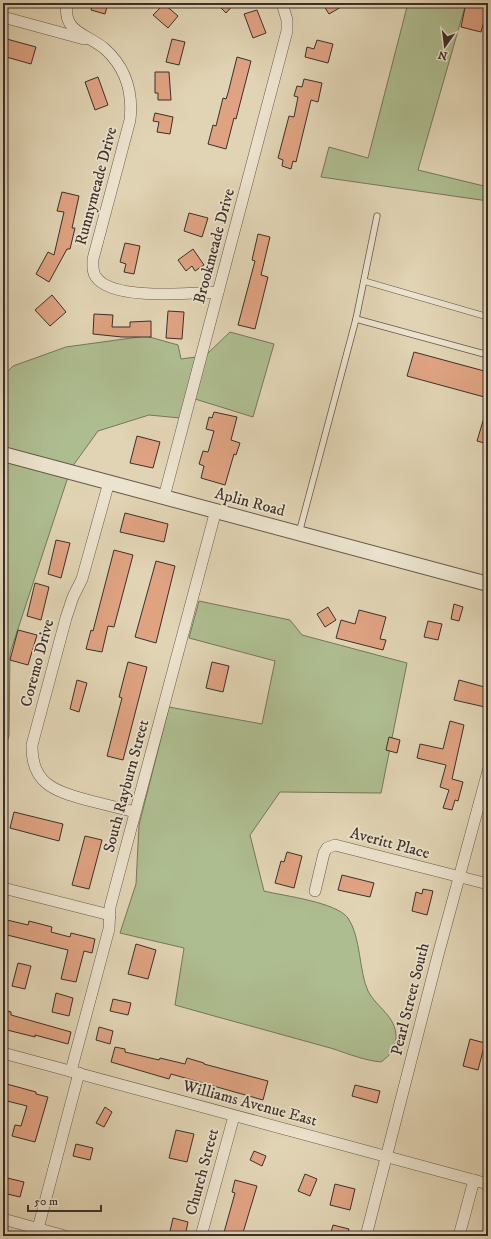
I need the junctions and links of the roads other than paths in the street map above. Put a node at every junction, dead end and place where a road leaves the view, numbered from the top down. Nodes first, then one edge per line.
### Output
1 (67, 3) edge
2 (282, 3) edge
3 (3, 17) edge
4 (94, 42) junction
5 (377, 216) dead end
6 (364, 281) junction
7 (218, 292) junction
8 (488, 317) edge
9 (356, 319) junction
10 (488, 355) edge
11 (3, 454) edge
12 (109, 482) junction
13 (164, 497) junction
14 (216, 510) junction
15 (299, 533) junction
16 (488, 584) edge
17 (488, 771) edge
18 (136, 812) junction
19 (459, 877) junction
20 (488, 884) edge
21 (3, 888) edge
22 (315, 891) dead end
23 (110, 915) junction
24 (3, 1053) edge
25 (75, 1072) junction
26 (234, 1116) junction
27 (386, 1156) junction
28 (474, 1180) junction
29 (488, 1184) edge
30 (3, 1220) edge
31 (37, 1232) edge
32 (65, 1236) edge
33 (201, 1236) edge
34 (366, 1236) edge
35 (459, 1236) edge

1 - 4 street, Runnymeade Drive
2 - 7 street, Brookmeade Drive
3 - 4 street
4 - 7 street, Runnymeade Drive
5 - 6 lane
6 - 8 lane
6 - 9 lane
7 - 13 street, Brookmeade Drive
9 - 10 lane
9 - 15 lane
11 - 12 street, Aplin Road
12 - 13 street, Aplin Road
12 - 18 street, Coremo Drive
13 - 14 street, Aplin Road
14 - 15 street, Aplin Road
14 - 18 street, South Rayburn Street
15 - 16 street, Aplin Road
17 - 19 street, Pearl Street South
18 - 23 street, South Rayburn Street
19 - 20 street, Averitt Place
19 - 22 street, Averitt Place
19 - 27 street, Pearl Street South
21 - 23 street
23 - 25 street, South Rayburn Street
24 - 25 street, Williams Avenue East
25 - 26 street, Williams Avenue East
25 - 31 street, South Rayburn Street
26 - 27 street, Williams Avenue East
26 - 33 street, Church Street
27 - 28 street, Williams Avenue East
27 - 34 street, Pearl Street South
28 - 29 street, Williams Avenue East
28 - 35 street
30 - 31 street
31 - 32 street

